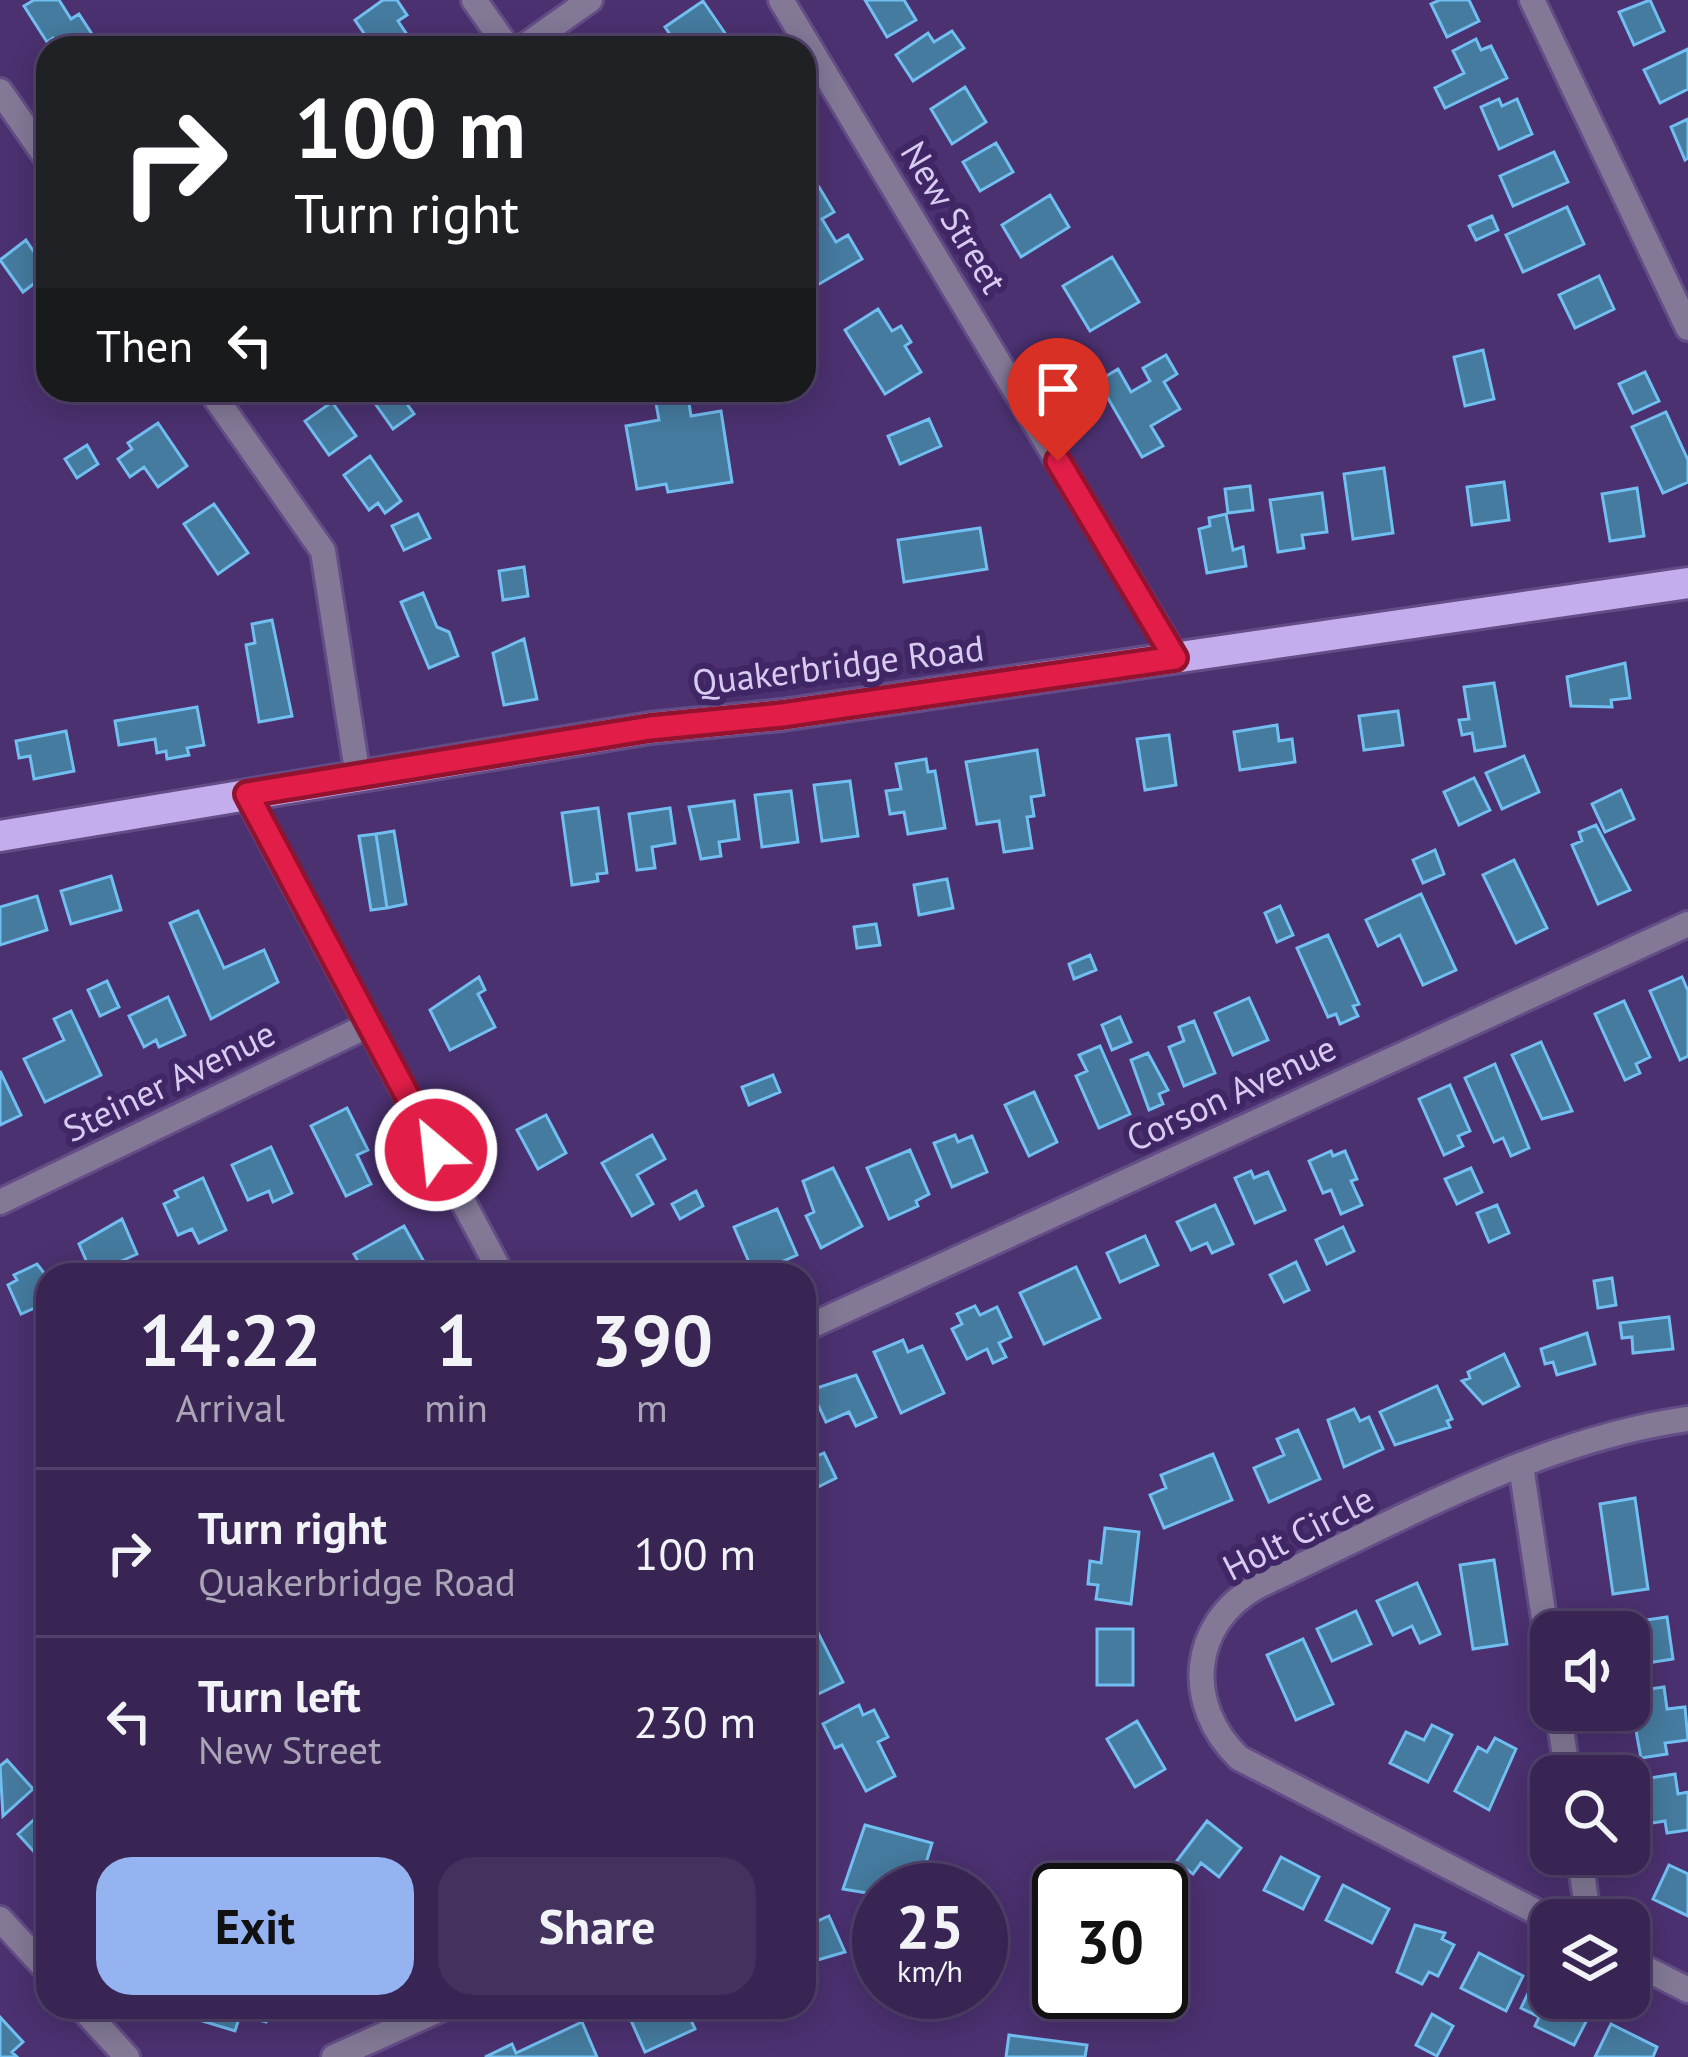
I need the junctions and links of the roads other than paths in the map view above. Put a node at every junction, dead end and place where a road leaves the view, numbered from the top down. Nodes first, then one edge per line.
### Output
1 (475, 0) edge
2 (590, 0) edge
3 (781, 0) edge
4 (1532, 0) edge
5 (500, 36) edge
6 (539, 36) edge
7 (803, 36) edge
8 (816, 58) edge
9 (0, 91) edge
10 (36, 143) edge
11 (1688, 328) edge
12 (217, 402) edge
13 (1688, 583) edge
14 (1175, 658) junction
15 (358, 777) junction
16 (247, 794) junction
17 (0, 836) edge
18 (1688, 924) edge
19 (370, 1025) junction
20 (0, 1202) edge
21 (496, 1263) edge
22 (816, 1324) edge
23 (1688, 1419) edge
24 (1521, 1466) junction
25 (1543, 1611) edge
26 (1530, 1909) edge
27 (0, 1919) edge
28 (36, 1958) edge
29 (1650, 1971) edge
30 (1688, 1990) edge
31 (92, 2019) edge
32 (418, 2019) edge
33 (127, 2057) edge
34 (334, 2057) edge

1 - 5 street
2 - 6 street
3 - 7 street, New Street
4 - 11 street
8 - 14 street, New Street
9 - 10 street
12 - 15 street
13 - 14 main road, Quakerbridge Road
14 - 15 main road, Quakerbridge Road
15 - 16 main road, Quakerbridge Road
16 - 17 main road, Quakerbridge Road
16 - 19 street
18 - 22 street, Corson Avenue
19 - 20 street, Steiner Avenue
19 - 21 street
23 - 24 street, Holt Circle
24 - 25 street
24 - 26 street, Holt Circle
27 - 28 street
29 - 30 street
31 - 33 street
32 - 34 street

